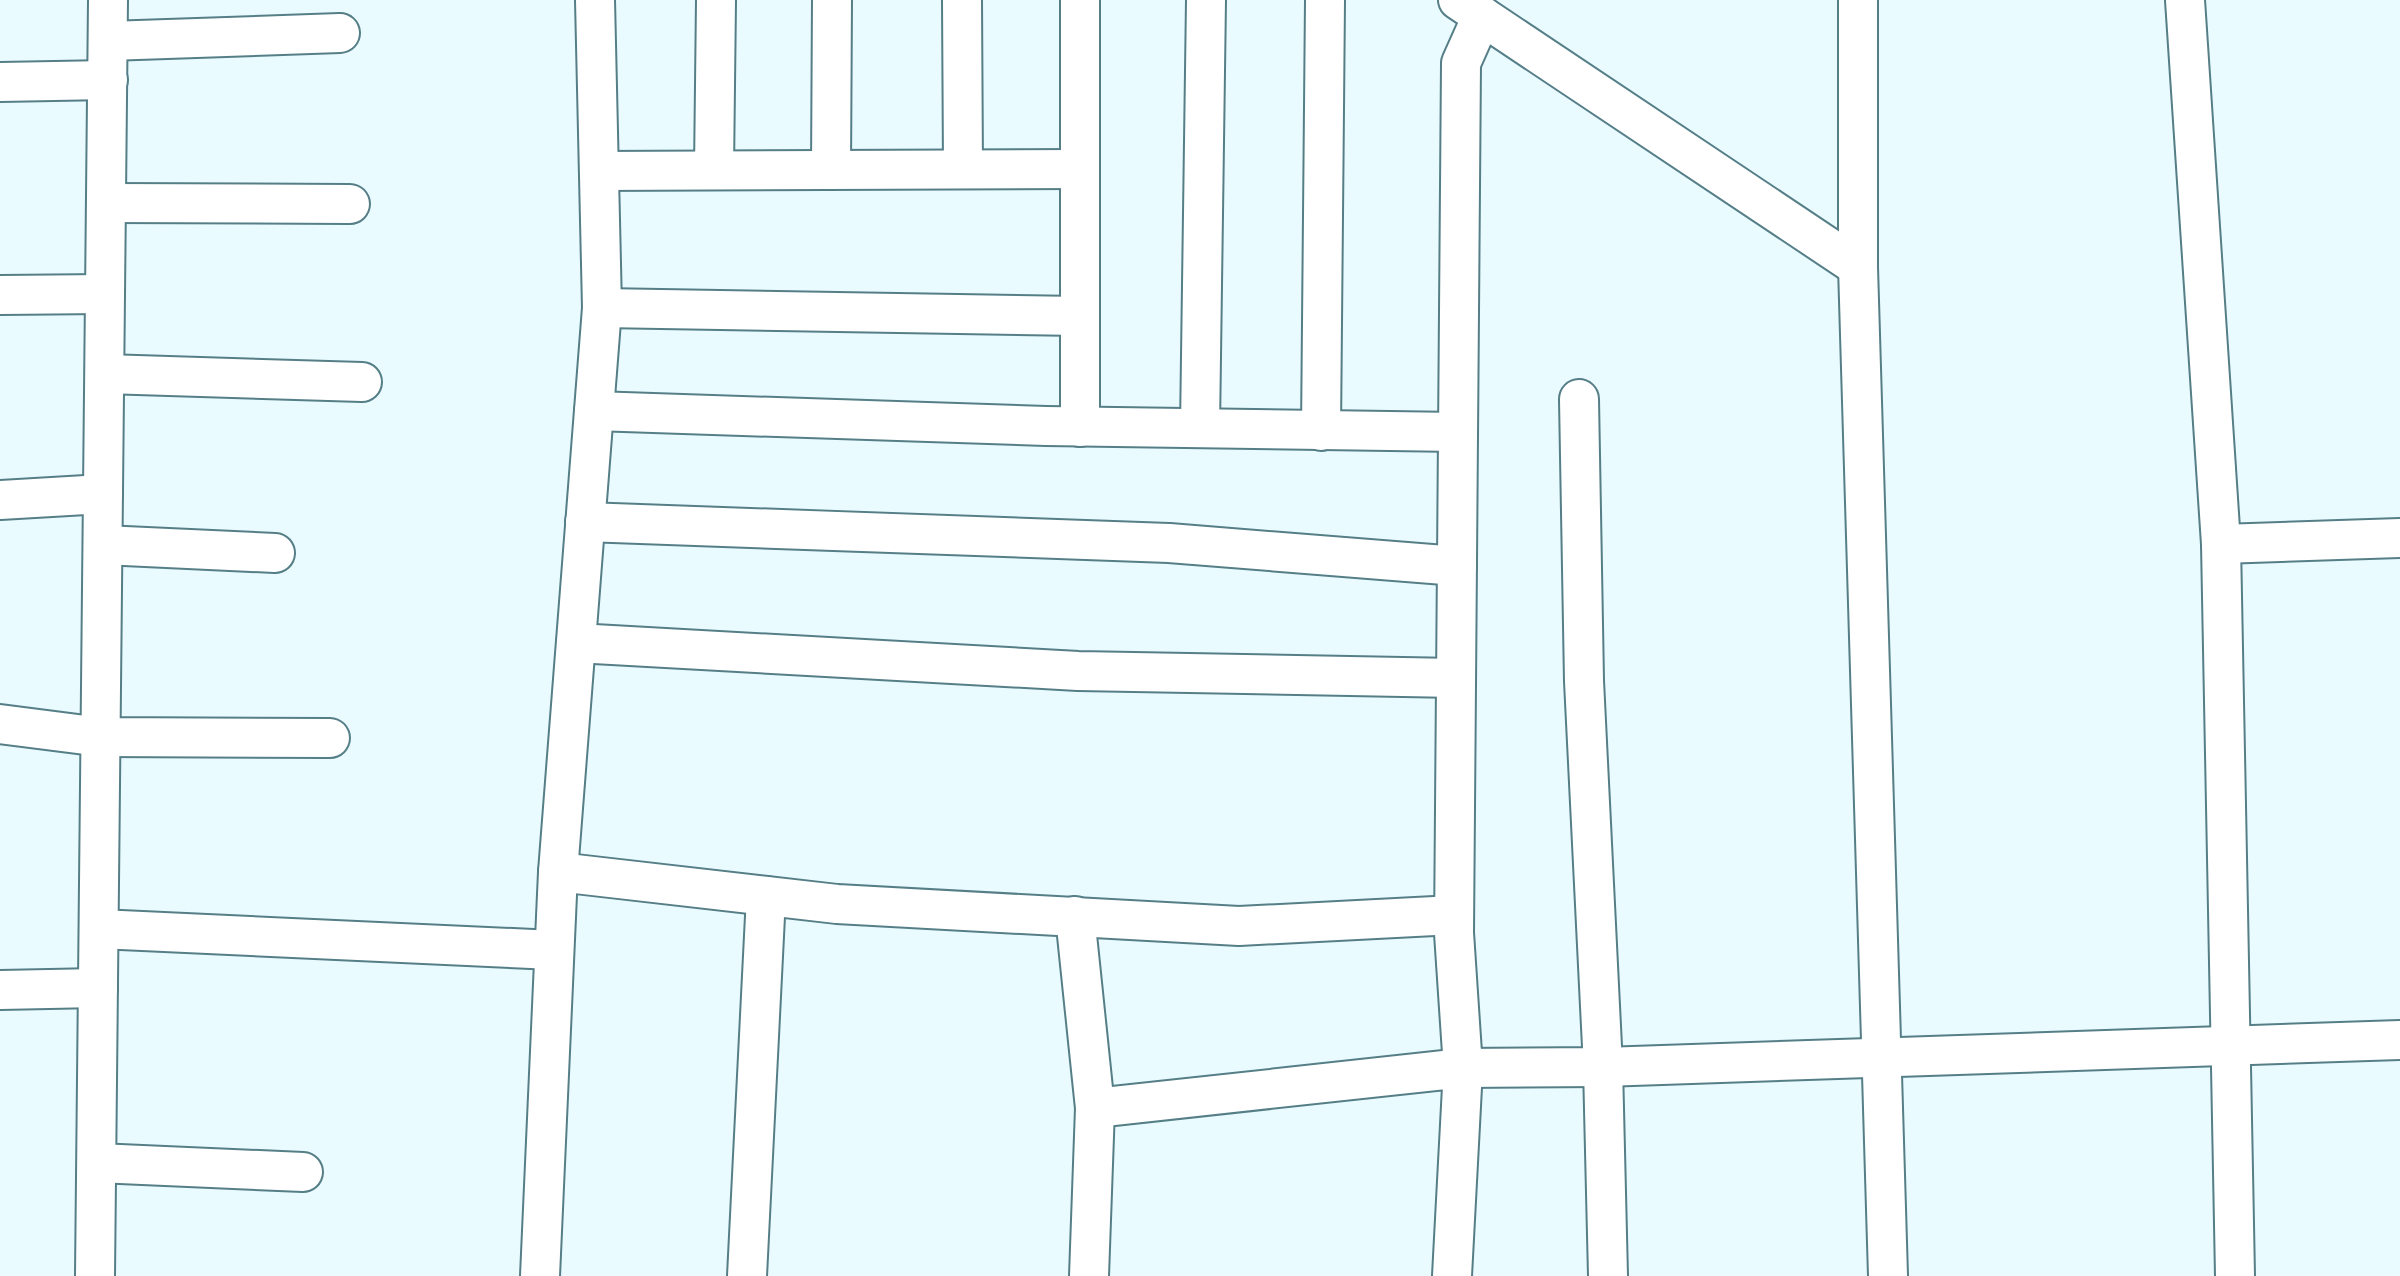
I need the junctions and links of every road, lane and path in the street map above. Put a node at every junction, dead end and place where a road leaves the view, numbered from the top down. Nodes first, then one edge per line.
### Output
1 (108, 0) edge
2 (595, 0) edge
3 (716, 0) edge
4 (832, 0) edge
5 (962, 0) edge
6 (1080, 0) edge
7 (1206, 0) edge
8 (1325, 0) edge
9 (1858, 0) edge
10 (2185, 0) edge
11 (1470, 8) edge
12 (340, 33) dead end
13 (108, 41) junction
14 (108, 80) junction
15 (0, 82) edge
16 (963, 168) junction
17 (831, 169) junction
18 (1080, 169) junction
19 (714, 170) junction
20 (599, 171) junction
21 (107, 202) junction
22 (349, 204) dead end
23 (1858, 267) junction
24 (105, 294) junction
25 (0, 295) edge
26 (602, 308) junction
27 (1080, 316) junction
28 (105, 374) junction
29 (362, 382) dead end
30 (1580, 399) dead end
31 (594, 411) junction
32 (1080, 427) junction
33 (1200, 428) junction
34 (1321, 431) junction
35 (1458, 432) junction
36 (103, 494) junction
37 (0, 500) edge
38 (586, 522) junction
39 (2400, 538) edge
40 (2221, 544) junction
41 (103, 545) junction
42 (275, 553) dead end
43 (1457, 566) junction
44 (576, 643) junction
45 (1456, 678) junction
46 (0, 724) edge
47 (101, 737) junction
48 (330, 738) dead end
49 (558, 872) junction
50 (766, 896) junction
51 (1454, 915) junction
52 (1075, 916) junction
53 (99, 929) junction
54 (554, 950) junction
55 (98, 988) junction
56 (0, 990) edge
57 (2400, 1040) edge
58 (2230, 1045) junction
59 (1880, 1056) junction
60 (1603, 1067) junction
61 (1464, 1068) junction
62 (1096, 1108) junction
63 (97, 1163) junction
64 (303, 1172) dead end
65 (95, 1276) edge
66 (540, 1276) edge
67 (747, 1276) edge
68 (1089, 1276) edge
69 (1452, 1276) edge
70 (1608, 1276) edge
71 (1888, 1276) edge
72 (2235, 1276) edge

1 - 13 street
2 - 20 street
3 - 19 street
4 - 17 street
5 - 16 street
6 - 18 street
7 - 33 street
8 - 34 street
9 - 23 street
10 - 40 street
11 - 23 street
11 - 35 street
12 - 13 street
13 - 14 street
14 - 15 street
14 - 21 street
16 - 17 street
16 - 18 street
17 - 19 street
18 - 27 street
19 - 20 street
20 - 26 street
21 - 22 street
21 - 24 street
23 - 59 street
24 - 25 street
24 - 28 street
26 - 27 street
26 - 31 street
27 - 32 street
28 - 29 street
28 - 36 street
30 - 60 street
31 - 32 street
31 - 38 street
32 - 33 street
33 - 34 street
34 - 35 street
35 - 43 street
36 - 37 street
36 - 41 street
38 - 43 street
38 - 44 street
39 - 40 street
40 - 58 street
41 - 42 street
41 - 47 street
43 - 45 street
44 - 45 street
44 - 49 street
45 - 51 street
46 - 47 street
47 - 48 street
47 - 53 street
49 - 50 street
49 - 54 street
50 - 52 street
50 - 67 street
51 - 52 street
51 - 61 street
52 - 62 street
53 - 54 street
53 - 55 street
54 - 66 street
55 - 56 street
55 - 63 street
57 - 58 street
58 - 59 street
58 - 72 street
59 - 60 street
59 - 71 street
60 - 61 street
60 - 70 street
61 - 62 street
61 - 69 street
62 - 68 street
63 - 64 street
63 - 65 street

